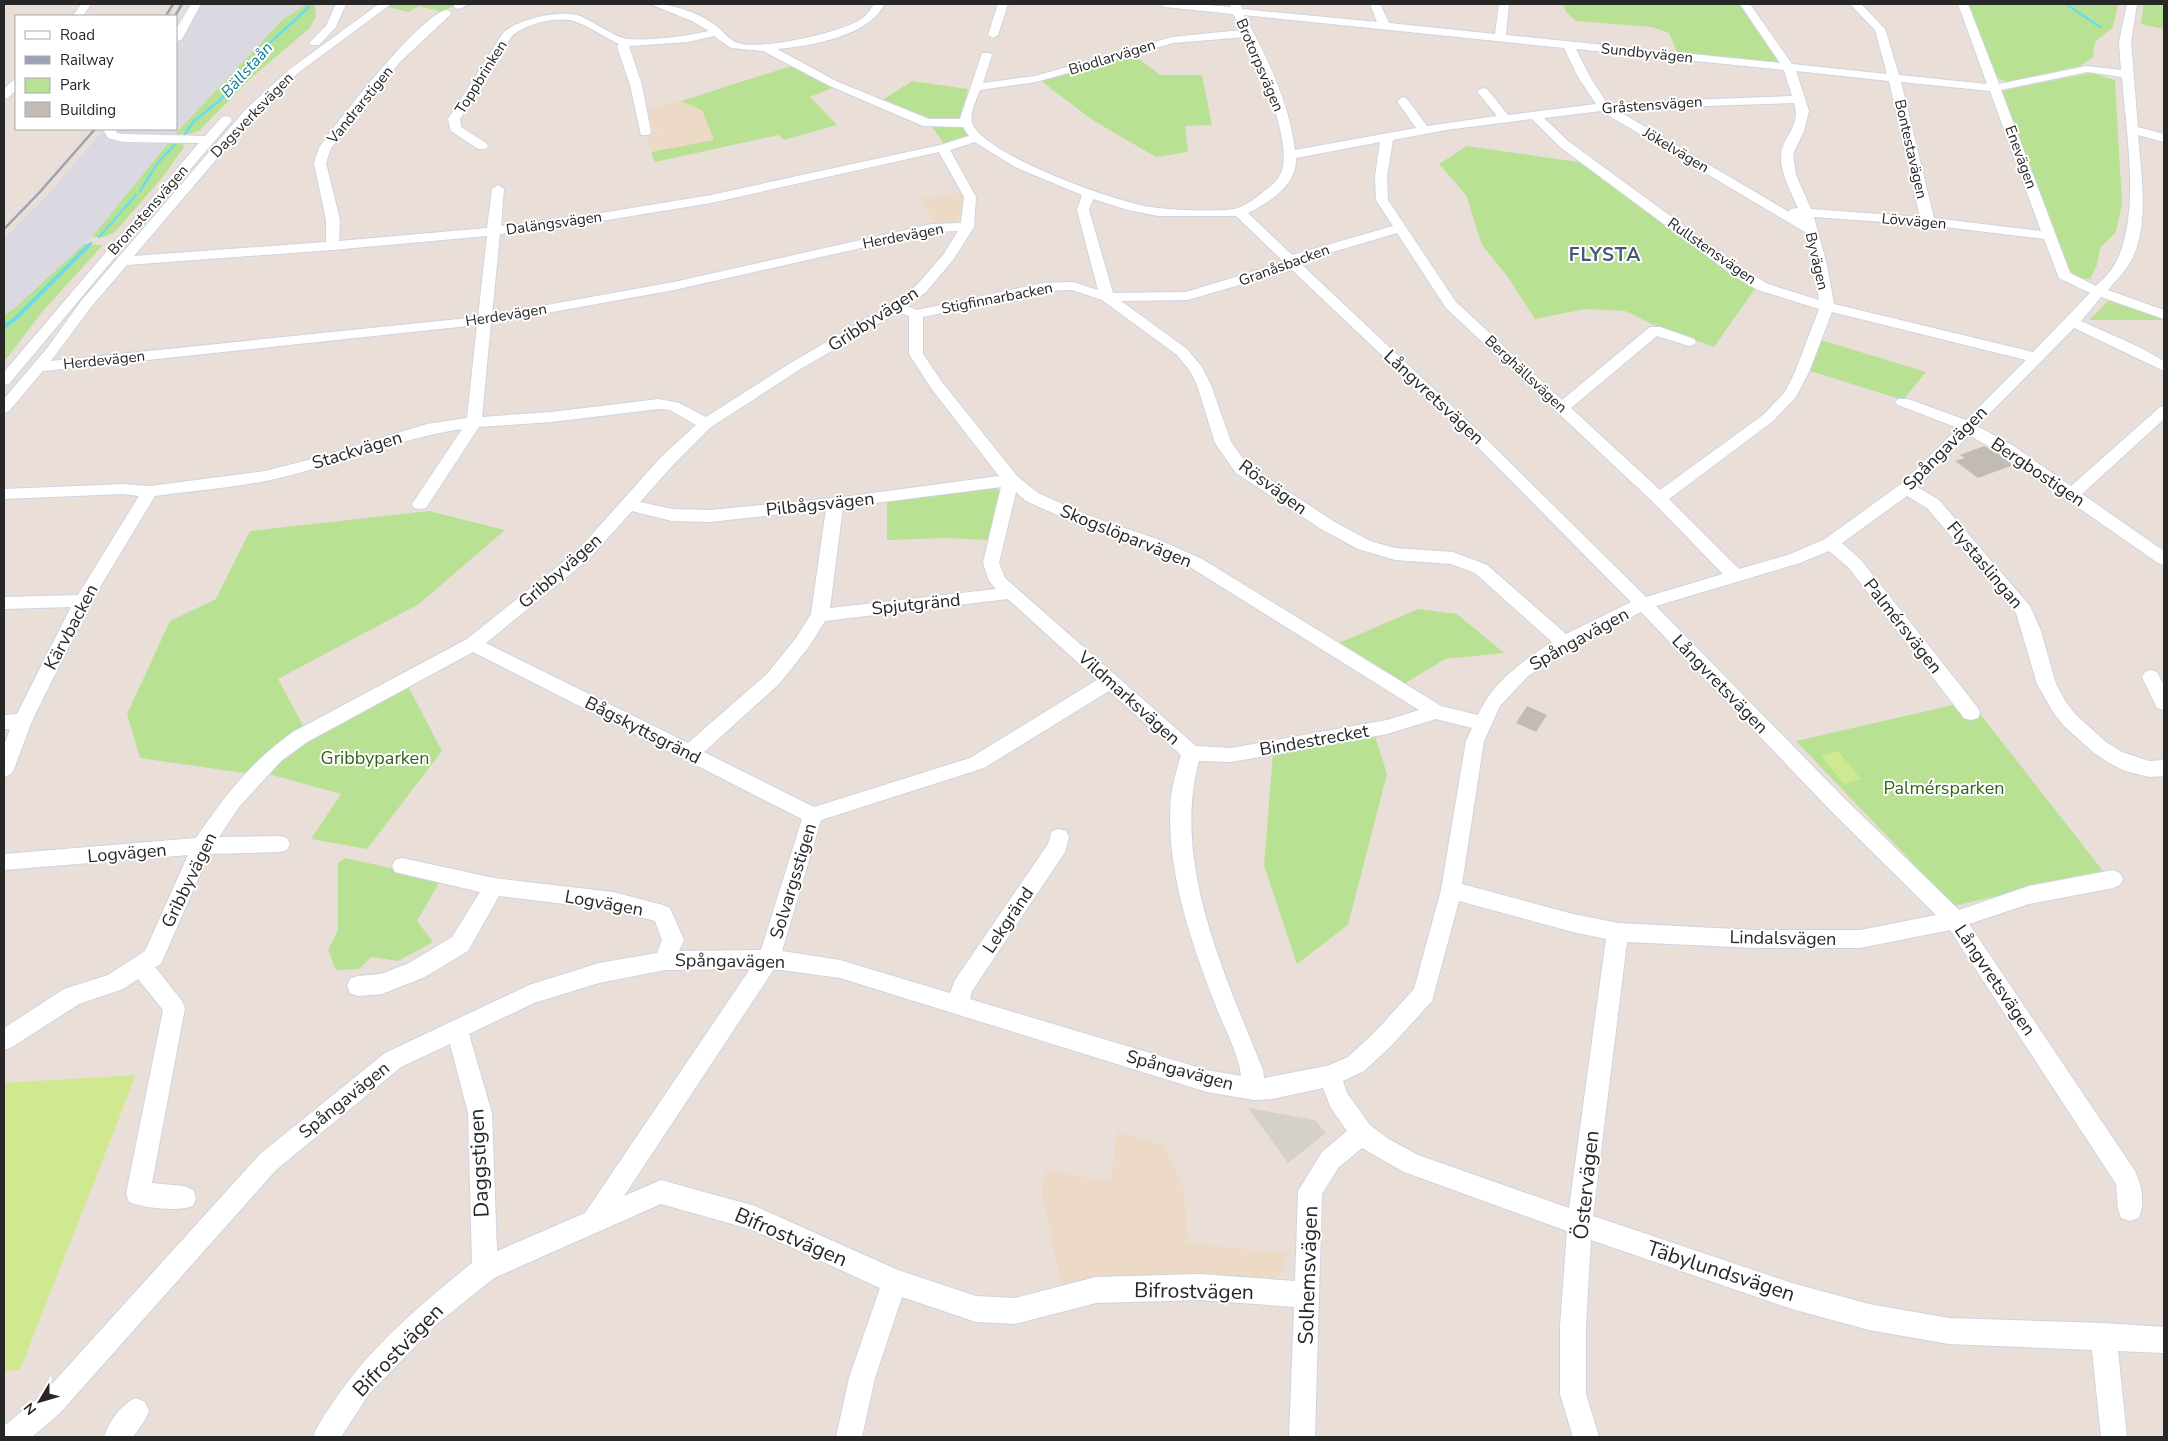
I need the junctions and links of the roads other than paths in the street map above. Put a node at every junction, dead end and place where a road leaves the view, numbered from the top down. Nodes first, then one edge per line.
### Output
1 (86, 4) edge
2 (196, 4) edge
3 (329, 4) edge
4 (341, 4) edge
5 (386, 4) edge
6 (655, 4) edge
7 (879, 4) edge
8 (1003, 4) edge
9 (1165, 4) edge
10 (1374, 4) edge
11 (1504, 4) edge
12 (1745, 4) edge
13 (1855, 4) edge
14 (1963, 4) edge
15 (2132, 4) edge
16 (1236, 7) edge
17 (446, 13) dead end
18 (79, 15) edge
19 (430, 25) junction
20 (446, 25) dead end
21 (1384, 25) junction
22 (717, 32) junction
23 (993, 34) dead end
24 (1249, 34) junction
25 (178, 36) edge
26 (1500, 37) junction
27 (625, 43) junction
28 (1568, 44) junction
29 (765, 47) junction
30 (303, 51) junction
31 (986, 56) dead end
32 (1789, 68) junction
33 (2129, 75) junction
34 (1894, 78) junction
35 (15, 84) edge
36 (976, 87) junction
37 (1995, 88) junction
38 (1483, 91) dead end
39 (4, 96) edge
40 (1799, 99) junction
41 (1404, 101) dead end
42 (1605, 108) junction
43 (1536, 116) junction
44 (1506, 120) junction
45 (966, 123) junction
46 (2132, 128) junction
47 (110, 130) edge
48 (1424, 130) junction
49 (645, 132) dead end
50 (1387, 136) junction
51 (977, 137) junction
52 (2164, 138) edge
53 (207, 140) junction
54 (482, 146) dead end
55 (943, 148) junction
56 (1290, 155) junction
57 (498, 189) dead end
58 (1089, 194) junction
59 (1777, 210) junction
60 (1238, 212) junction
61 (1806, 213) junction
62 (1928, 221) junction
63 (967, 227) junction
64 (1401, 228) junction
65 (1810, 230) junction
66 (494, 231) junction
67 (2050, 236) junction
68 (332, 246) junction
69 (123, 261) junction
70 (1291, 263) junction
71 (2099, 292) junction
72 (1107, 297) junction
73 (897, 307) junction
74 (1826, 307) junction
75 (916, 314) junction
76 (2164, 315) edge
77 (486, 320) junction
78 (2072, 322) junction
79 (1689, 342) dead end
80 (2034, 358) junction
81 (39, 367) junction
82 (2164, 367) edge
83 (4, 381) edge
84 (1903, 402) dead end
85 (4, 408) edge
86 (1562, 408) junction
87 (2164, 412) edge
88 (474, 422) junction
89 (706, 424) junction
90 (1967, 426) junction
91 (1011, 480) junction
92 (1907, 488) junction
93 (150, 491) junction
94 (4, 494) edge
95 (2071, 495) junction
96 (1659, 498) junction
97 (835, 503) junction
98 (420, 504) dead end
99 (629, 505) junction
100 (1831, 543) junction
101 (2164, 559) edge
102 (1736, 577) junction
103 (1011, 593) junction
104 (83, 601) junction
105 (4, 603) edge
106 (1643, 604) junction
107 (820, 615) junction
108 (1564, 643) junction
109 (473, 644) junction
110 (2151, 677) dead end
111 (1110, 681) junction
112 (2164, 703) edge
113 (1436, 712) junction
114 (1971, 713) dead end
115 (23, 721) junction
116 (4, 722) edge
117 (1484, 723) junction
118 (690, 753) junction
119 (1191, 753) junction
120 (2164, 768) edge
121 (4, 769) edge
122 (813, 815) junction
123 (1059, 837) dead end
124 (280, 844) dead end
125 (202, 846) junction
126 (4, 862) edge
127 (402, 866) dead end
128 (2113, 879) dead end
129 (494, 887) junction
130 (1451, 890) junction
131 (1955, 920) junction
132 (1618, 932) junction
133 (769, 958) junction
134 (665, 960) junction
135 (140, 965) junction
136 (358, 986) dead end
137 (957, 1004) junction
138 (457, 1030) junction
139 (4, 1040) edge
140 (1329, 1076) junction
141 (1254, 1089) junction
142 (1362, 1133) junction
143 (184, 1198) dead end
144 (2130, 1209) dead end
145 (594, 1220) junction
146 (1581, 1224) junction
147 (485, 1269) junction
148 (895, 1282) junction
149 (1308, 1295) junction
150 (2104, 1336) junction
151 (2164, 1340) edge
152 (136, 1411) dead end
153 (12, 1437) edge
154 (117, 1437) edge
155 (326, 1437) edge
156 (849, 1437) edge
157 (1302, 1437) edge
158 (1586, 1437) edge
159 (2114, 1437) edge

1 - 18 street
2 - 25 street
3 - 30 street, Bromstensvägen
4 - 30 street, Bromstensvägen
5 - 69 street, Dagsverksvägen
6 - 22 street
7 - 29 street
8 - 23 street
9 - 16 street, Sundbyvägen
10 - 21 street
11 - 26 street
12 - 32 street, Byvägen
13 - 34 street, Bontestavägen
14 - 37 street, Enevägen
15 - 33 street, Spångavägen
16 - 21 street, Sundbyvägen
16 - 24 street, Brotorpsvägen
17 - 19 street, Vandrarstigen
19 - 20 street
19 - 68 street, Vandrarstigen
21 - 26 street, Sundbyvägen
22 - 27 street
22 - 29 street
24 - 36 street, Biodlarvägen
24 - 56 street, Brotorpsvägen
26 - 28 street, Sundbyvägen
27 - 49 street
27 - 54 street, Toppbrinken
28 - 32 street, Sundbyvägen
28 - 42 street, Jökelvägen
29 - 45 street
30 - 53 street, Bromstensvägen
31 - 36 street
32 - 34 street, Sundbyvägen
32 - 40 street, Byvägen
33 - 37 street, Sundbyvägen
33 - 46 street, Spångavägen
34 - 37 street, Sundbyvägen
34 - 62 street, Bontestavägen
35 - 39 street
36 - 45 street
37 - 67 street, Enevägen
38 - 44 street
40 - 42 street, Gråstensvägen
40 - 61 street, Byvägen
41 - 48 street
42 - 43 street, Gråstensvägen
42 - 59 street, Jökelvägen
43 - 44 street, Gråstensvägen
43 - 74 street, Rullstensvägen
44 - 48 street, Gråstensvägen
45 - 51 street
46 - 52 street
46 - 71 street, Spångavägen
47 - 53 street
48 - 50 street, Gråstensvägen
50 - 56 street, Gråstensvägen
50 - 64 street, Berghällsvägen
51 - 55 street, Dalängsvägen
51 - 58 street
53 - 83 street, Bromstensvägen
55 - 63 street, Gribbyvägen
55 - 66 street, Dalängsvägen
56 - 60 street, Brotorpsvägen
57 - 66 street
58 - 60 street
58 - 72 street
59 - 61 street, Lövvägen
59 - 65 street, Jökelvägen
60 - 70 street, Långvretsvägen
61 - 62 street, Lövvägen
61 - 65 street, Byvägen
62 - 67 street, Lövvägen
63 - 73 street, Gribbyvägen
63 - 77 street, Herdevägen
64 - 70 street, Granåsbacken
64 - 86 street, Berghällsvägen
65 - 74 street, Byvägen
66 - 68 street, Dalängsvägen
66 - 77 street
67 - 71 street, Enevägen
68 - 69 street, Dalängsvägen
69 - 81 street, Dagsverksvägen
70 - 72 street, Granåsbacken
70 - 106 street, Långvretsvägen
71 - 76 street, Enevägen
71 - 78 street, Spångavägen
72 - 75 street, Stigfinnarbacken
72 - 108 street, Rösvägen
73 - 75 street
73 - 89 street, Gribbyvägen
74 - 80 street, Rullstensvägen
74 - 96 street, Byvägen
75 - 91 street, Skogslöparvägen
77 - 81 street, Herdevägen
77 - 88 street
78 - 80 street, Spångavägen
78 - 82 street
79 - 86 street
80 - 90 street, Spångavägen
81 - 85 street, Dagsverksvägen
84 - 90 street, Bergbostigen
86 - 96 street, Berghällsvägen
87 - 95 street
88 - 89 street, Stackvägen
88 - 93 street, Stackvägen
88 - 98 street
89 - 99 street, Gribbyvägen
90 - 92 street, Spångavägen
90 - 95 street, Bergbostigen
91 - 97 street, Pilbågsvägen
91 - 103 street, Vildmarksvägen
91 - 113 street, Skogslöparvägen
92 - 100 street, Spångavägen
92 - 120 street, Flystaslingan
93 - 94 street, Stackvägen
93 - 104 street, Kärvbacken
95 - 101 street, Bergbostigen
96 - 102 street, Berghällsvägen
97 - 99 street, Pilbågsvägen
97 - 107 street
99 - 109 street, Gribbyvägen
100 - 102 street, Spångavägen
100 - 114 street, Palmérsvägen
102 - 106 street, Spångavägen
103 - 107 street, Spjutgränd
103 - 111 street, Vildmarksvägen
104 - 105 street
104 - 115 street, Kärvbacken
106 - 108 street, Spångavägen
106 - 131 street, Långvretsvägen
107 - 118 street
108 - 117 street, Spångavägen
109 - 118 street, Bågskyttsgränd
109 - 125 street, Gribbyvägen
110 - 112 street
111 - 119 street, Vildmarksvägen
111 - 122 street, Solvargsstigen
113 - 117 street, Skogslöparvägen
113 - 119 street, Bindestrecket
115 - 116 street
115 - 121 street, Kärvbacken
117 - 130 street, Spångavägen
118 - 122 street, Bågskyttsgränd
119 - 141 street, Vildmarksvägen
122 - 133 street, Solvargsstigen
123 - 137 street, Lekgränd
124 - 125 street, Logvägen
125 - 126 street, Logvägen
125 - 135 street, Gribbyvägen
127 - 129 street, Logvägen
128 - 131 street, Lindalsvägen
129 - 134 street, Logvägen
129 - 136 street
130 - 132 street, Lindalsvägen
130 - 140 street, Spångavägen
131 - 132 street, Lindalsvägen
131 - 144 street, Långvretsvägen
132 - 146 street, Östervägen
133 - 134 street, Spångavägen
133 - 137 street, Spångavägen
133 - 145 street, Solvargsstigen
134 - 138 street, Spångavägen
135 - 139 street, Gribbyvägen
135 - 143 street
137 - 141 street, Spångavägen
138 - 147 street, Daggstigen
138 - 153 street, Spångavägen
140 - 141 street, Spångavägen
140 - 142 street, Täbylundsvägen
142 - 146 street, Täbylundsvägen
142 - 149 street, Solhemsvägen
145 - 147 street, Bifrostvägen
145 - 148 street, Bifrostvägen
146 - 150 street, Täbylundsvägen
146 - 158 street, Östervägen
147 - 155 street, Bifrostvägen
148 - 149 street, Bifrostvägen
148 - 156 street
149 - 157 street, Solhemsvägen
150 - 151 street, Täbylundsvägen
150 - 159 street
152 - 154 street

